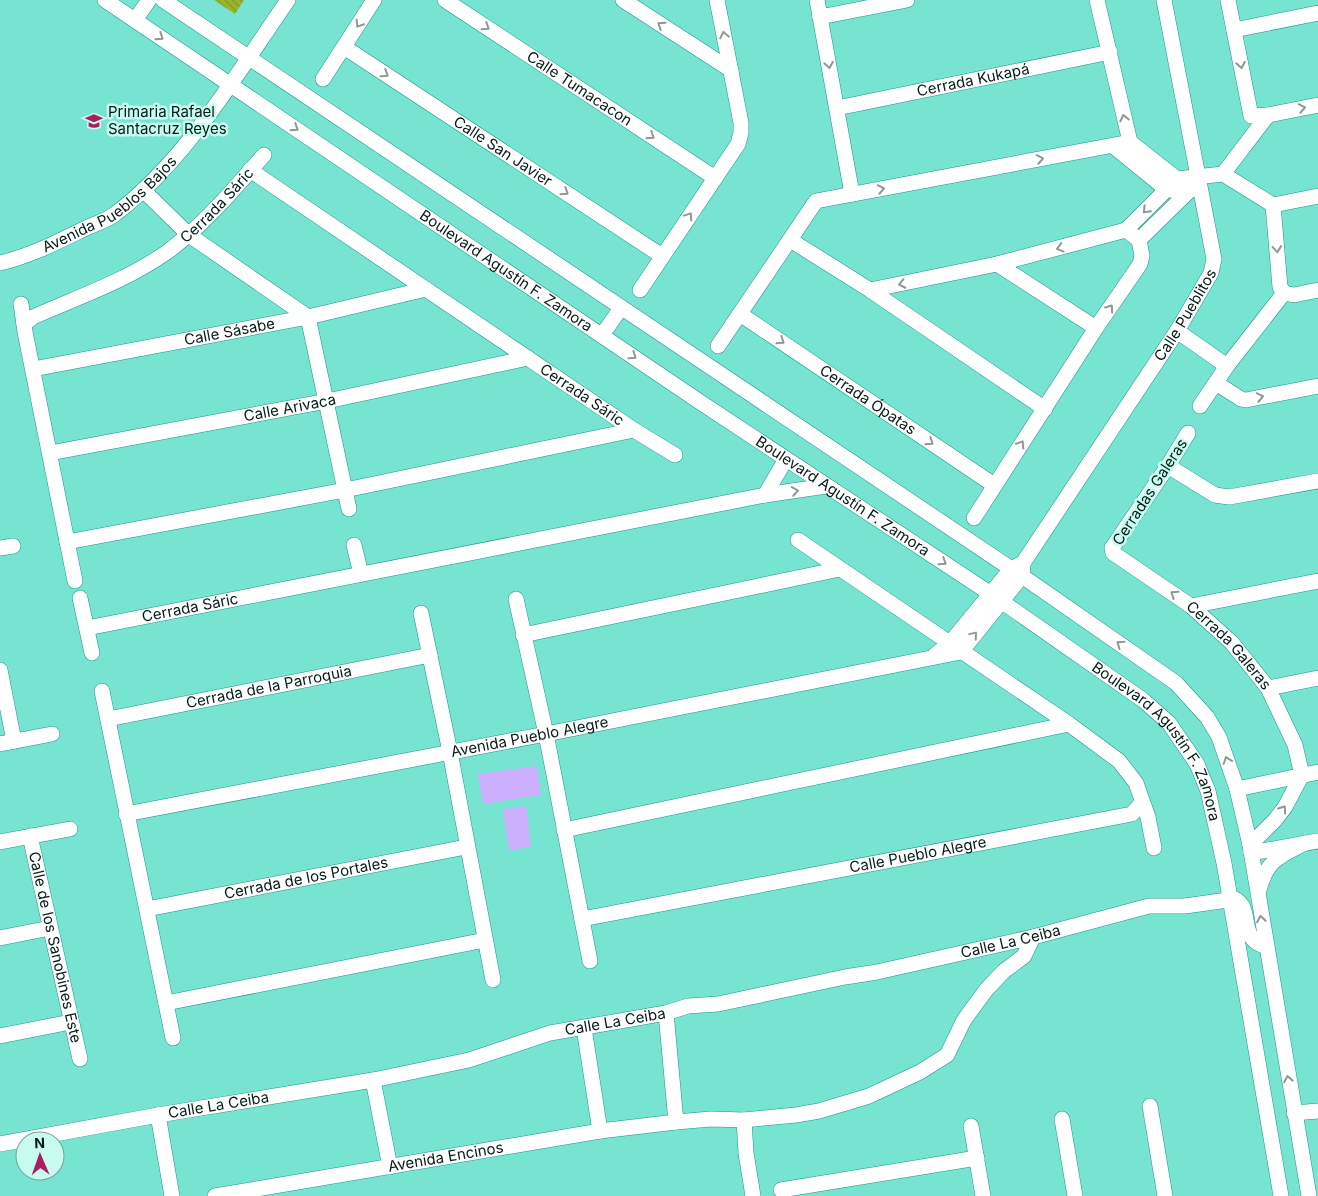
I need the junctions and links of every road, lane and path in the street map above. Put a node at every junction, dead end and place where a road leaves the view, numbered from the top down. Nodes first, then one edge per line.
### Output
1 (105, 0) edge
2 (149, 0) edge
3 (162, 0) edge
4 (288, 0) edge
5 (374, 0) edge
6 (446, 0) edge
7 (623, 0) edge
8 (717, 0) edge
9 (817, 0) edge
10 (906, 0) edge
11 (1097, 0) edge
12 (1164, 0) edge
13 (1228, 0) edge
14 (1318, 13) edge
15 (820, 17) junction
16 (135, 20) junction
17 (1234, 30) junction
18 (344, 47) junction
19 (1110, 52) junction
20 (248, 58) junction
21 (731, 70) junction
22 (323, 79) dead end
23 (230, 84) junction
24 (1318, 105) edge
25 (836, 108) junction
26 (1261, 116) junction
27 (1130, 142) junction
28 (1112, 146) junction
29 (264, 155) dead end
30 (250, 170) junction
31 (1210, 175) junction
32 (715, 178) junction
33 (1172, 184) junction
34 (144, 190) junction
35 (1189, 191) junction
36 (852, 194) junction
37 (1318, 196) edge
38 (1272, 204) junction
39 (1126, 230) junction
40 (189, 235) junction
41 (1140, 240) junction
42 (789, 241) junction
43 (662, 256) junction
44 (0, 264) edge
45 (997, 264) junction
46 (426, 289) junction
47 (640, 290) dead end
48 (870, 290) junction
49 (1318, 290) edge
50 (1284, 293) junction
51 (21, 304) dead end
52 (621, 308) junction
53 (740, 314) junction
54 (308, 317) junction
55 (24, 324) junction
56 (1096, 328) junction
57 (1177, 331) junction
58 (602, 335) junction
59 (718, 346) dead end
60 (528, 358) junction
61 (1227, 366) junction
62 (33, 369) junction
63 (1216, 383) junction
64 (1318, 386) edge
65 (327, 401) junction
66 (1200, 406) dead end
67 (1045, 409) junction
68 (634, 430) junction
69 (1188, 433) dead end
70 (50, 453) junction
71 (675, 455) dead end
72 (786, 459) junction
73 (1168, 466) junction
74 (1318, 481) edge
75 (994, 485) junction
76 (826, 486) junction
77 (345, 490) junction
78 (765, 496) junction
79 (349, 509) dead end
80 (974, 518) dead end
81 (798, 540) dead end
82 (67, 542) junction
83 (354, 545) dead end
84 (1112, 551) joint
85 (840, 569) junction
86 (1019, 569) junction
87 (360, 574) junction
88 (75, 581) dead end
89 (1318, 581) edge
90 (80, 598) dead end
91 (996, 598) junction
92 (516, 599) dead end
93 (1191, 606) junction
94 (421, 613) dead end
95 (87, 628) junction
96 (524, 635) junction
97 (955, 648) junction
98 (92, 653) dead end
99 (430, 655) junction
100 (0, 670) edge
101 (1318, 678) edge
102 (1268, 688) junction
103 (102, 691) dead end
104 (108, 719) junction
105 (1069, 724) junction
106 (52, 734) dead end
107 (546, 734) junction
108 (7, 742) edge
109 (450, 752) junction
110 (1318, 772) edge
111 (1302, 775) junction
112 (1236, 789) junction
113 (1142, 802) junction
114 (126, 814) junction
115 (70, 828) dead end
116 (564, 830) junction
117 (30, 836) junction
118 (0, 842) edge
119 (1312, 842) edge
120 (466, 847) junction
121 (1154, 848) dead end
122 (1250, 849) junction
123 (1258, 894) junction
124 (1229, 898) junction
125 (147, 909) junction
126 (582, 919) junction
127 (50, 928) junction
128 (1033, 937) junction
129 (0, 938) edge
130 (485, 940) junction
131 (1266, 946) junction
132 (590, 961) dead end
133 (493, 980) dead end
134 (166, 1003) junction
135 (666, 1013) junction
136 (71, 1022) junction
137 (584, 1028) junction
138 (0, 1036) edge
139 (173, 1038) dead end
140 (80, 1059) dead end
141 (373, 1080) junction
142 (1150, 1106) dead end
143 (1318, 1111) edge
144 (158, 1115) junction
145 (1062, 1119) dead end
146 (1295, 1119) junction
147 (744, 1120) junction
148 (676, 1122) junction
149 (972, 1126) dead end
150 (1270, 1127) junction
151 (600, 1131) junction
152 (0, 1144) edge
153 (977, 1158) junction
154 (1311, 1164) edge
155 (390, 1167) junction
156 (781, 1190) dead end
157 (172, 1196) edge
158 (214, 1196) edge
159 (753, 1196) edge
160 (983, 1196) edge
161 (1075, 1196) edge
162 (1166, 1196) edge
163 (1282, 1196) edge
164 (1309, 1196) edge

1 - 16 street, Boulevard Agustín F. Zamora
2 - 16 street
3 - 20 street, Boulevard Agustín F. Zamora
4 - 20 street, Avenida Pueblos Bajos
5 -> 18 street
6 -> 32 street, Calle Tumacacon
21 -> 7 street
21 -> 8 street
9 - 15 street
10 - 15 street
11 - 19 street
12 - 31 street, Calle Pueblitos
13 - 17 street
14 - 17 street
15 -> 25 street
16 -> 23 street, Boulevard Agustín F. Zamora
17 -> 26 street
18 - 22 street
18 -> 43 street, Calle San Javier
19 - 25 street, Cerrada Kukapá
27 -> 19 street
20 - 23 street, Avenida Pueblos Bajos
20 - 52 street, Boulevard Agustín F. Zamora
21 - 32 street
23 - 34 street, Avenida Pueblos Bajos
23 -> 58 street, Boulevard Agustín F. Zamora
26 -> 24 street
25 - 36 street
26 - 31 street
27 - 28 street
27 - 33 street
28 - 33 street
36 -> 28 street
29 - 30 street
30 - 40 street, Cerrada Sáric
30 - 46 street, Cerrada Sáric
31 - 33 street
31 - 35 street
31 - 38 street
31 - 57 street, Calle Pueblitos
43 -> 32 street
33 - 35 street
33 -> 39 street
34 - 40 street
34 - 44 street, Avenida Pueblos Bajos
35 - 41 street
36 - 42 street
37 - 38 street
38 -> 50 street
39 - 41 street
39 -> 45 street
40 - 54 street
40 - 55 street, Cerrada Sáric
56 -> 41 street
42 - 48 street
42 - 53 street
43 - 47 street
45 -> 48 street
45 - 56 street
46 - 54 street, Calle Sásabe
46 - 60 street, Cerrada Sáric
48 - 67 street
49 - 50 street
50 - 61 street
51 - 55 street
52 - 58 street
52 - 86 street, Boulevard Agustín F. Zamora
53 - 59 street
53 -> 75 street, Cerrada Ópatas
54 - 62 street, Calle Sásabe
54 - 65 street
55 - 62 street
56 - 67 street
57 - 61 street
57 - 86 street, Calle Pueblitos
58 -> 72 street, Boulevard Agustín F. Zamora
60 - 65 street, Calle Arivaca
60 - 68 street, Cerrada Sáric
61 - 63 street
62 - 70 street
63 -> 64 street
63 - 66 street
65 - 70 street, Calle Arivaca
65 - 77 street
75 -> 67 street
68 - 71 street, Cerrada Sáric
68 - 77 street, Cerrada Sáric
69 - 73 street, Cerradas Galeras
70 - 82 street
72 - 76 street, Boulevard Agustín F. Zamora
72 - 78 street
73 - 74 street
73 - 84 street, Cerradas Galeras
75 - 80 street
78 -> 76 street, Cerrada Sáric
76 -> 91 street, Boulevard Agustín F. Zamora
77 - 79 street
77 - 82 street, Cerrada Sáric
78 - 87 street, Cerrada Sáric
81 - 85 street
82 - 88 street
83 - 87 street
93 -> 84 street, Cerrada Galeras
85 - 96 street
85 - 97 street
86 - 91 street, Avenida Pueblo Alegre
112 -> 86 street, Boulevard Agustín F. Zamora
87 - 95 street, Cerrada Sáric
89 - 93 street
90 - 95 street
91 - 97 street, Avenida Pueblo Alegre
91 - 124 street, Boulevard Agustín F. Zamora
92 - 96 street
93 - 102 street, Cerrada Galeras
94 - 99 street
95 - 98 street
96 - 107 street
97 - 105 street
97 - 107 street, Avenida Pueblo Alegre
99 - 104 street, Cerrada de la Parroquia
99 - 109 street
100 - 108 street
101 - 102 street
102 - 111 street, Cerrada Galeras
103 - 104 street
104 - 114 street
105 - 113 street
105 - 116 street
106 - 108 street
107 - 109 street, Avenida Pueblo Alegre
107 - 116 street
109 - 114 street, Avenida Pueblo Alegre
109 - 120 street
110 - 111 street
111 - 112 street
122 -> 111 street
112 - 122 street, Boulevard Agustín F. Zamora
113 - 121 street
113 - 126 street, Calle Pueblo Alegre
114 - 125 street
115 - 117 street
116 - 126 street
117 - 118 street
117 - 127 street, Calle de los Sanobines Este
119 - 122 street
119 - 123 street
120 - 125 street, Cerrada de los Portales
120 - 130 street
122 - 123 street, Boulevard Agustín F. Zamora
131 -> 123 street, Boulevard Agustín F. Zamora
124 - 128 street, Calle La Ceiba
124 - 131 street
124 - 150 street, Boulevard Agustín F. Zamora
125 - 134 street
126 - 132 street
127 - 129 street
127 - 136 street, Calle de los Sanobines Este
128 - 135 street, Calle La Ceiba
128 - 147 street, Avenida Encinos
130 - 133 street
130 - 134 street
146 -> 131 street, Boulevard Agustín F. Zamora
134 - 139 street
135 - 137 street, Calle La Ceiba
135 - 148 street
136 - 138 street
136 - 140 street, Calle de los Sanobines Este
137 - 141 street, Calle La Ceiba
137 - 151 street
141 - 144 street, Calle La Ceiba
141 - 155 street
142 - 162 street
143 - 146 street
144 - 152 street, Calle La Ceiba
144 - 157 street
145 - 161 street
146 - 150 street
146 - 154 street, Boulevard Agustín F. Zamora
147 - 148 street, Avenida Encinos
147 - 159 street
148 - 151 street, Avenida Encinos
149 - 153 street
150 - 163 street, Boulevard Agustín F. Zamora
151 - 155 street, Avenida Encinos
153 - 156 street
153 - 160 street
154 - 164 street, Boulevard Agustín F. Zamora
155 - 158 street, Avenida Encinos

